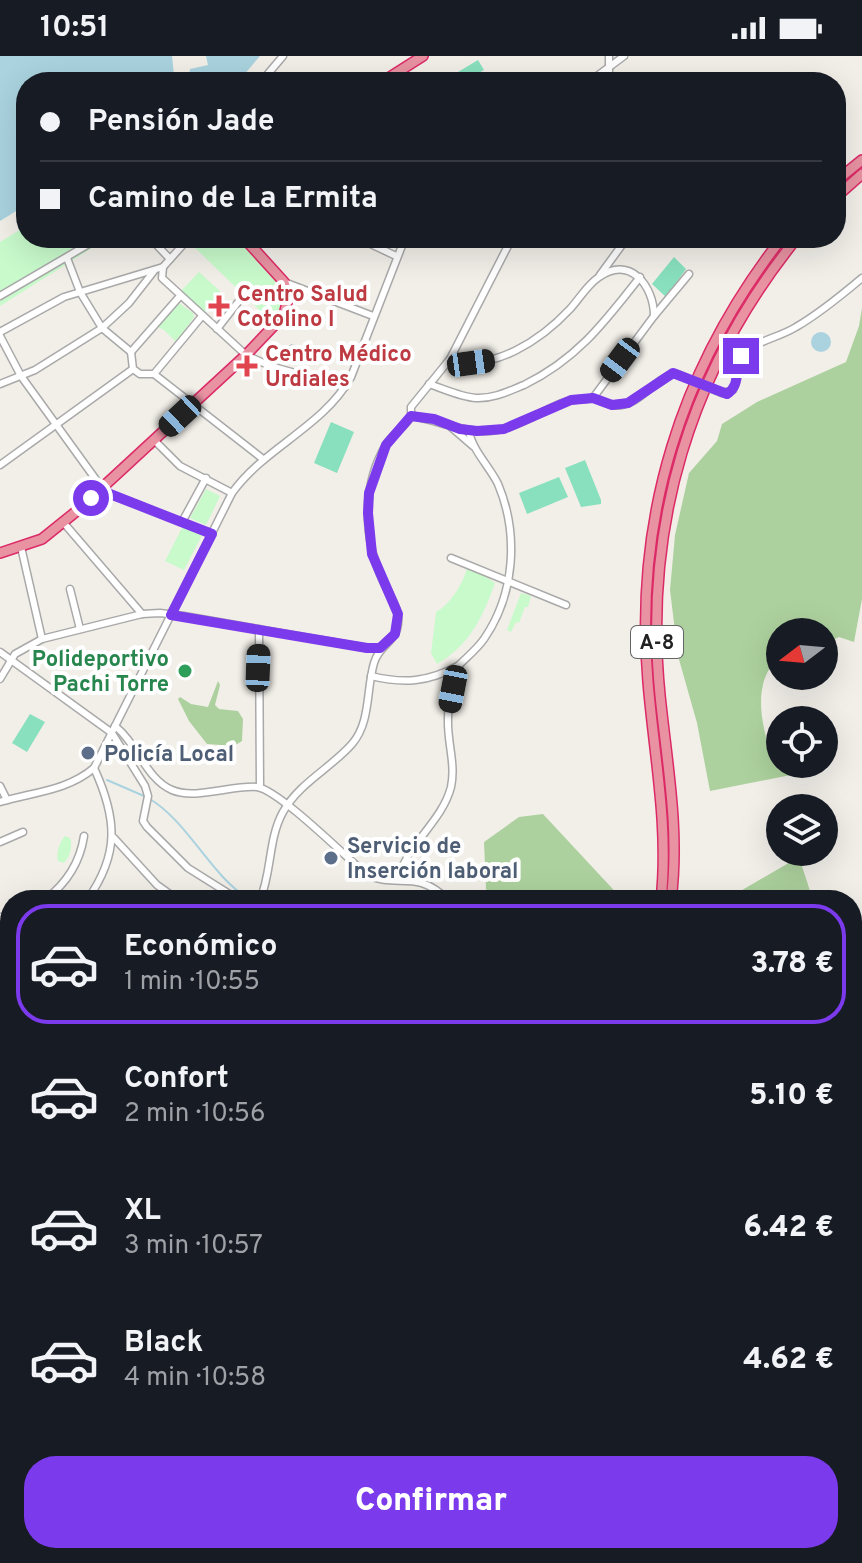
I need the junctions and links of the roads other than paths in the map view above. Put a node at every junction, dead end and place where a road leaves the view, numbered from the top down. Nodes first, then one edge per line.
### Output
1 (283, 56) edge
2 (423, 56) edge
3 (609, 56) edge
4 (624, 56) edge
5 (607, 68) junction
6 (269, 72) edge
7 (398, 72) edge
8 (602, 72) edge
9 (608, 72) edge
10 (862, 160) edge
11 (846, 173) edge
12 (862, 174) edge
13 (846, 188) edge
14 (83, 248) edge
15 (160, 248) edge
16 (180, 248) edge
17 (253, 248) edge
18 (379, 248) edge
19 (400, 248) edge
20 (507, 248) edge
21 (620, 248) edge
22 (775, 248) edge
23 (789, 248) edge
24 (396, 256) junction
25 (67, 258) junction
26 (170, 259) junction
27 (163, 267) junction
28 (154, 271) junction
29 (689, 274) dead end
30 (640, 277) junction
31 (597, 278) junction
32 (862, 278) edge
33 (284, 282) junction
34 (80, 292) junction
35 (246, 292) dead end
36 (0, 296) edge
37 (180, 296) junction
38 (202, 316) junction
39 (373, 316) junction
40 (654, 316) junction
41 (102, 328) junction
42 (217, 329) junction
43 (0, 334) edge
44 (131, 352) junction
45 (289, 353) dead end
46 (246, 355) junction
47 (450, 359) junction
48 (133, 369) junction
49 (280, 369) junction
50 (154, 374) junction
51 (21, 376) junction
52 (0, 384) edge
53 (429, 384) junction
54 (345, 387) junction
55 (593, 398) junction
56 (192, 405) junction
57 (411, 416) junction
58 (448, 424) junction
59 (57, 425) junction
60 (469, 430) junction
61 (154, 440) junction
62 (479, 451) junction
63 (0, 454) edge
64 (263, 459) junction
65 (8, 460) junction
66 (0, 465) edge
67 (206, 478) junction
68 (102, 488) junction
69 (232, 493) junction
70 (63, 522) junction
71 (182, 522) junction
72 (212, 534) junction
73 (21, 547) junction
74 (0, 553) edge
75 (451, 558) dead end
76 (509, 580) junction
77 (70, 589) dead end
78 (566, 605) dead end
79 (142, 614) junction
80 (171, 615) junction
81 (80, 629) junction
82 (259, 629) junction
83 (42, 639) junction
84 (380, 648) junction
85 (0, 652) edge
86 (10, 660) junction
87 (458, 666) junction
88 (371, 676) junction
89 (0, 679) edge
90 (114, 730) junction
91 (94, 768) junction
92 (0, 786) edge
93 (260, 787) junction
94 (4, 801) edge
95 (287, 805) junction
96 (23, 832) dead end
97 (84, 836) dead end
98 (114, 838) junction
99 (0, 842) edge
100 (398, 879) junction
101 (55, 890) edge
102 (93, 890) edge
103 (164, 890) edge
104 (223, 890) edge
105 (264, 890) edge
106 (435, 890) edge
107 (661, 890) edge
108 (672, 890) edge

1 - 6 street
2 - 7 highway
3 - 5 street
4 - 5 street
5 - 8 street
5 - 9 street
10 - 11 highway
12 - 13 highway
14 - 25 street
15 - 26 street
16 - 26 street
17 - 33 highway
18 - 24 street
19 - 24 street
20 - 47 street
21 - 31 street
22 - 107 highway, A-8
23 - 108 highway, A-8
24 - 39 street
25 - 34 street
25 - 36 street
26 - 27 street
27 - 28 street
27 - 37 street
28 - 34 street
28 - 41 street
29 - 40 street
30 - 31 street
30 - 40 street
30 - 53 street
31 - 47 street
32 - 55 street, bridge
33 - 39 street
33 - 46 highway
34 - 41 street
34 - 43 street
35 - 42 street
37 - 38 street
37 - 44 street
38 - 42 street
38 - 50 street
39 - 54 street
40 - 55 street
41 - 44 street
41 - 51 street
42 - 46 street
43 - 51 street
44 - 48 street
45 - 49 street
46 - 49 street
46 - 56 highway
47 - 53 street
48 - 50 street
48 - 59 street
49 - 54 street
50 - 56 street
51 - 52 street
51 - 59 street
53 - 57 street
54 - 64 street
55 - 60 street
56 - 61 highway
56 - 64 street
57 - 58 street
57 - 84 street
58 - 60 street
58 - 62 street
59 - 65 street
59 - 68 street
60 - 62 street
61 - 67 street
61 - 68 highway
62 - 76 street
63 - 65 street
64 - 69 street
65 - 66 street
67 - 69 street
67 - 71 street
68 - 70 highway
68 - 71 street
69 - 72 street
70 - 73 highway
70 - 79 street
71 - 72 street
72 - 80 street
73 - 74 highway
73 - 83 street
75 - 76 street
76 - 78 street
76 - 87 street
77 - 81 street
79 - 80 street
79 - 81 street
80 - 82 street
80 - 90 street
81 - 83 street
82 - 84 street
82 - 93 street
83 - 86 street
84 - 88 street
85 - 86 street
86 - 89 street
86 - 90 street
87 - 88 street
87 - 100 street
88 - 95 street
90 - 91 street
90 - 93 street
90 - 104 street
91 - 94 street
91 - 98 street
92 - 94 street
93 - 95 street
95 - 100 street
95 - 105 street
96 - 99 street
97 - 101 street
98 - 102 street
98 - 103 street
100 - 106 street

